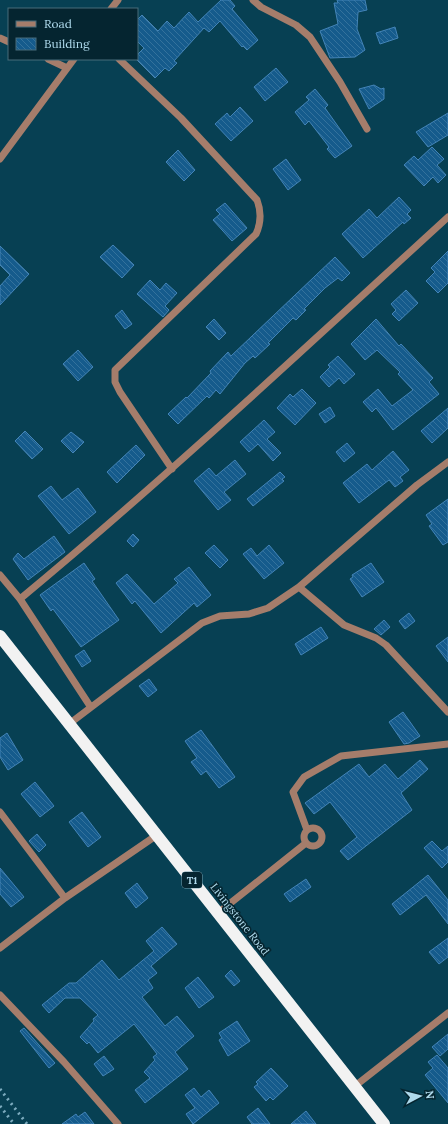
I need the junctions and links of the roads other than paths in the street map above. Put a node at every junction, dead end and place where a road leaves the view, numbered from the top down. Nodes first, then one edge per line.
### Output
1 (118, 0) edge
2 (253, 0) edge
3 (112, 8) edge
4 (50, 60) edge
5 (73, 60) edge
6 (120, 60) edge
7 (66, 68) junction
8 (367, 128) dead end
9 (0, 159) edge
10 (448, 217) edge
11 (448, 462) edge
12 (172, 469) junction
13 (0, 575) edge
14 (299, 587) junction
15 (20, 599) junction
16 (0, 636) edge
17 (90, 706) junction
18 (448, 712) edge
19 (69, 724) junction
20 (448, 744) edge
21 (0, 812) edge
22 (307, 830) junction
23 (157, 835) junction
24 (306, 843) junction
25 (65, 898) junction
26 (218, 913) junction
27 (0, 948) edge
28 (0, 995) edge
29 (448, 1012) edge
30 (355, 1086) junction
31 (118, 1124) edge
32 (384, 1124) edge

1 - 3 street
2 - 8 street
4 - 7 street
5 - 7 street
6 - 12 street
7 - 9 street
10 - 12 street
11 - 14 street
12 - 15 street
13 - 15 street
14 - 17 street
14 - 18 street
15 - 17 street
16 - 19 highway, Livingstone Road / T1
17 - 19 street
19 - 23 highway, Livingstone Road / T1
20 - 22 street
21 - 25 street
22 - 24 street
22 - 24 street
23 - 25 street
23 - 26 highway, Livingstone Road / T1
24 - 26 street
25 - 27 street
26 - 30 highway, Livingstone Road / T1
28 - 31 street
29 - 30 street
30 - 32 highway, Livingstone Road / T1

